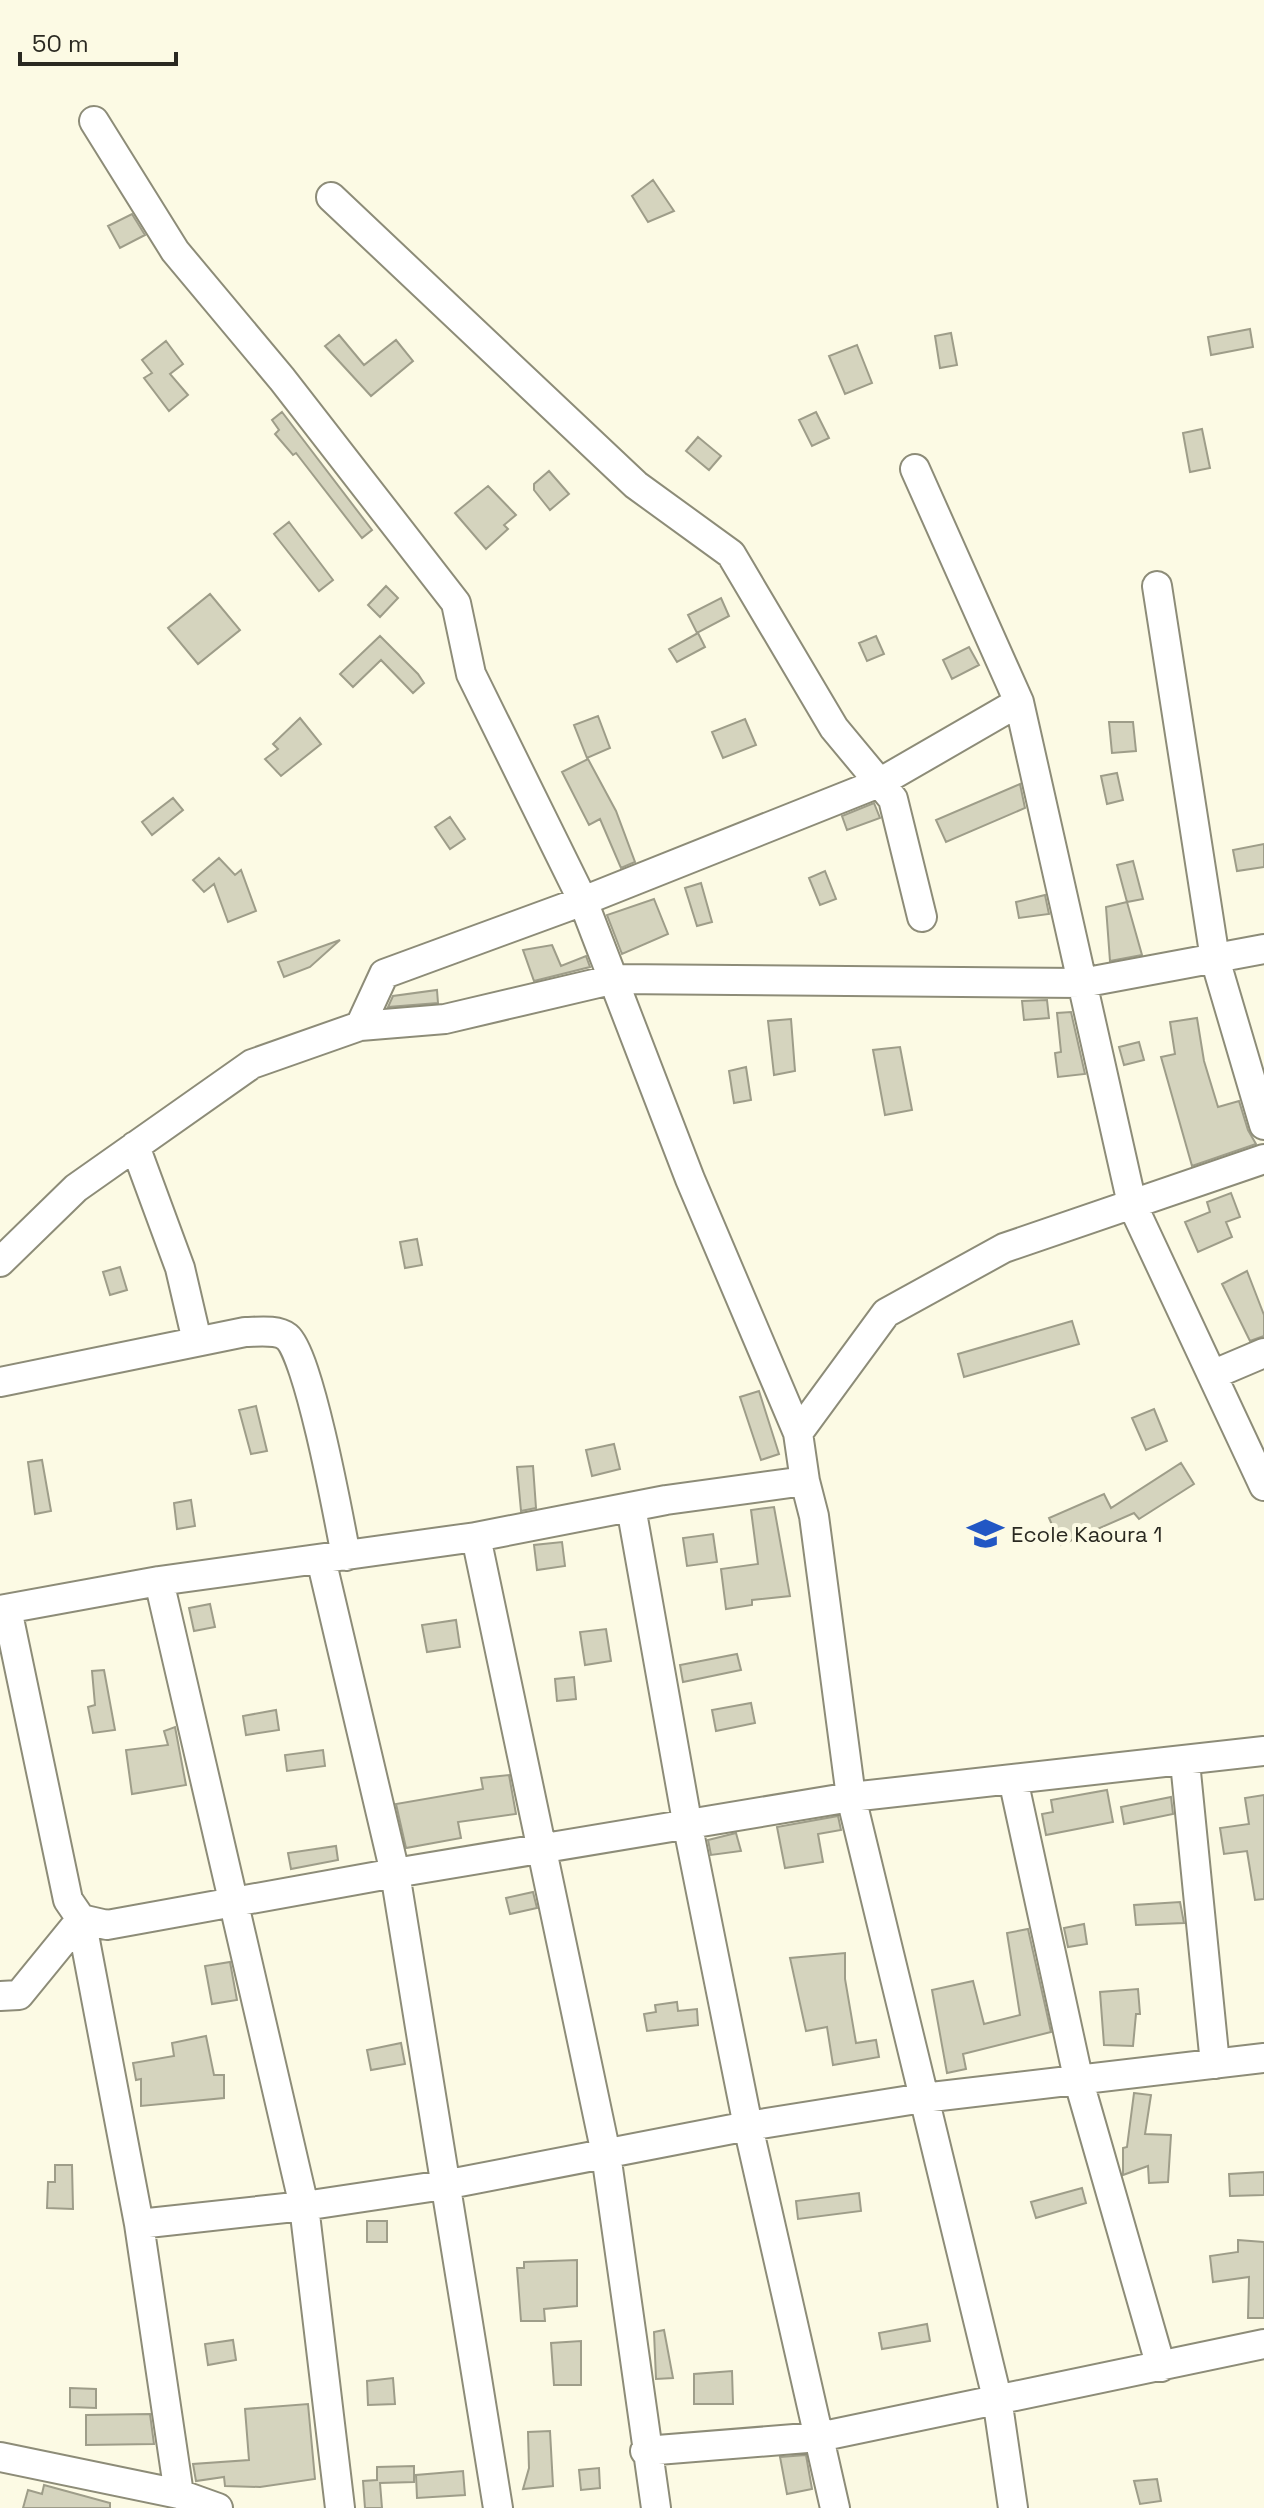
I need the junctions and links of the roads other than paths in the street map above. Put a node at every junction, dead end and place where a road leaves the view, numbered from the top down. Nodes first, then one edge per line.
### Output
1 (94, 121) dead end
2 (331, 197) dead end
3 (915, 469) dead end
4 (1157, 586) dead end
5 (1019, 702) junction
6 (879, 783) junction
7 (583, 901) junction
8 (922, 917) dead end
9 (1264, 949) edge
10 (1215, 959) junction
11 (615, 979) junction
12 (1082, 983) junction
13 (360, 1026) junction
14 (1264, 1125) edge
15 (135, 1146) junction
16 (1264, 1159) edge
17 (1132, 1204) junction
18 (0, 1262) edge
19 (197, 1341) junction
20 (1264, 1353) edge
21 (1212, 1375) junction
22 (0, 1382) edge
23 (798, 1433) junction
24 (805, 1481) junction
25 (1264, 1486) edge
26 (631, 1507) junction
27 (476, 1537) junction
28 (334, 1558) junction
29 (159, 1581) junction
30 (4, 1609) edge
31 (1264, 1751) edge
32 (1185, 1762) junction
33 (1013, 1779) junction
34 (851, 1797) junction
35 (688, 1827) junction
36 (543, 1848) junction
37 (395, 1873) junction
38 (233, 1902) junction
39 (81, 1919) junction
40 (0, 1996) edge
41 (1264, 2058) edge
42 (1215, 2064) junction
43 (1079, 2082) junction
44 (923, 2098) junction
45 (748, 2126) junction
46 (606, 2154) junction
47 (444, 2185) junction
48 (304, 2206) junction
49 (139, 2224) junction
50 (1264, 2344) edge
51 (1161, 2367) junction
52 (997, 2398) junction
53 (819, 2437) junction
54 (645, 2451) junction
55 (0, 2457) edge
56 (179, 2494) junction
57 (218, 2508) edge
58 (340, 2508) edge
59 (498, 2508) edge
60 (656, 2508) edge
61 (835, 2508) edge
62 (1013, 2508) edge

1 - 7 street
2 - 6 street
3 - 5 street
4 - 10 street
5 - 6 street
5 - 12 street
6 - 7 street
6 - 8 street
7 - 11 street
7 - 13 street
9 - 10 street
10 - 12 street
10 - 14 street
11 - 12 street
11 - 13 street
11 - 23 street
12 - 17 street
13 - 15 street
15 - 18 street
15 - 19 street
16 - 17 street
17 - 21 street
17 - 23 street
19 - 22 street
19 - 28 street
20 - 21 street
21 - 25 street
23 - 24 street
24 - 26 street
24 - 34 street
26 - 27 street
26 - 35 street
27 - 28 street
27 - 36 street
28 - 29 street
28 - 37 street
29 - 30 street
29 - 38 street
30 - 39 street
31 - 32 street
32 - 33 street
32 - 42 street
33 - 34 street
33 - 43 street
34 - 35 street
34 - 44 street
35 - 36 street
35 - 45 street
36 - 37 street
36 - 46 street
37 - 38 street
37 - 47 street
38 - 39 street
38 - 48 street
39 - 40 street
39 - 49 street
41 - 42 street
42 - 43 street
43 - 44 street
43 - 51 street
44 - 45 street
44 - 52 street
45 - 46 street
45 - 53 street
46 - 47 street
46 - 54 street
47 - 48 street
47 - 59 street
48 - 49 street
48 - 58 street
49 - 56 street
50 - 51 street
51 - 52 street
52 - 53 street
52 - 62 street
53 - 54 street
53 - 61 street
54 - 60 street
55 - 56 street
56 - 57 street

